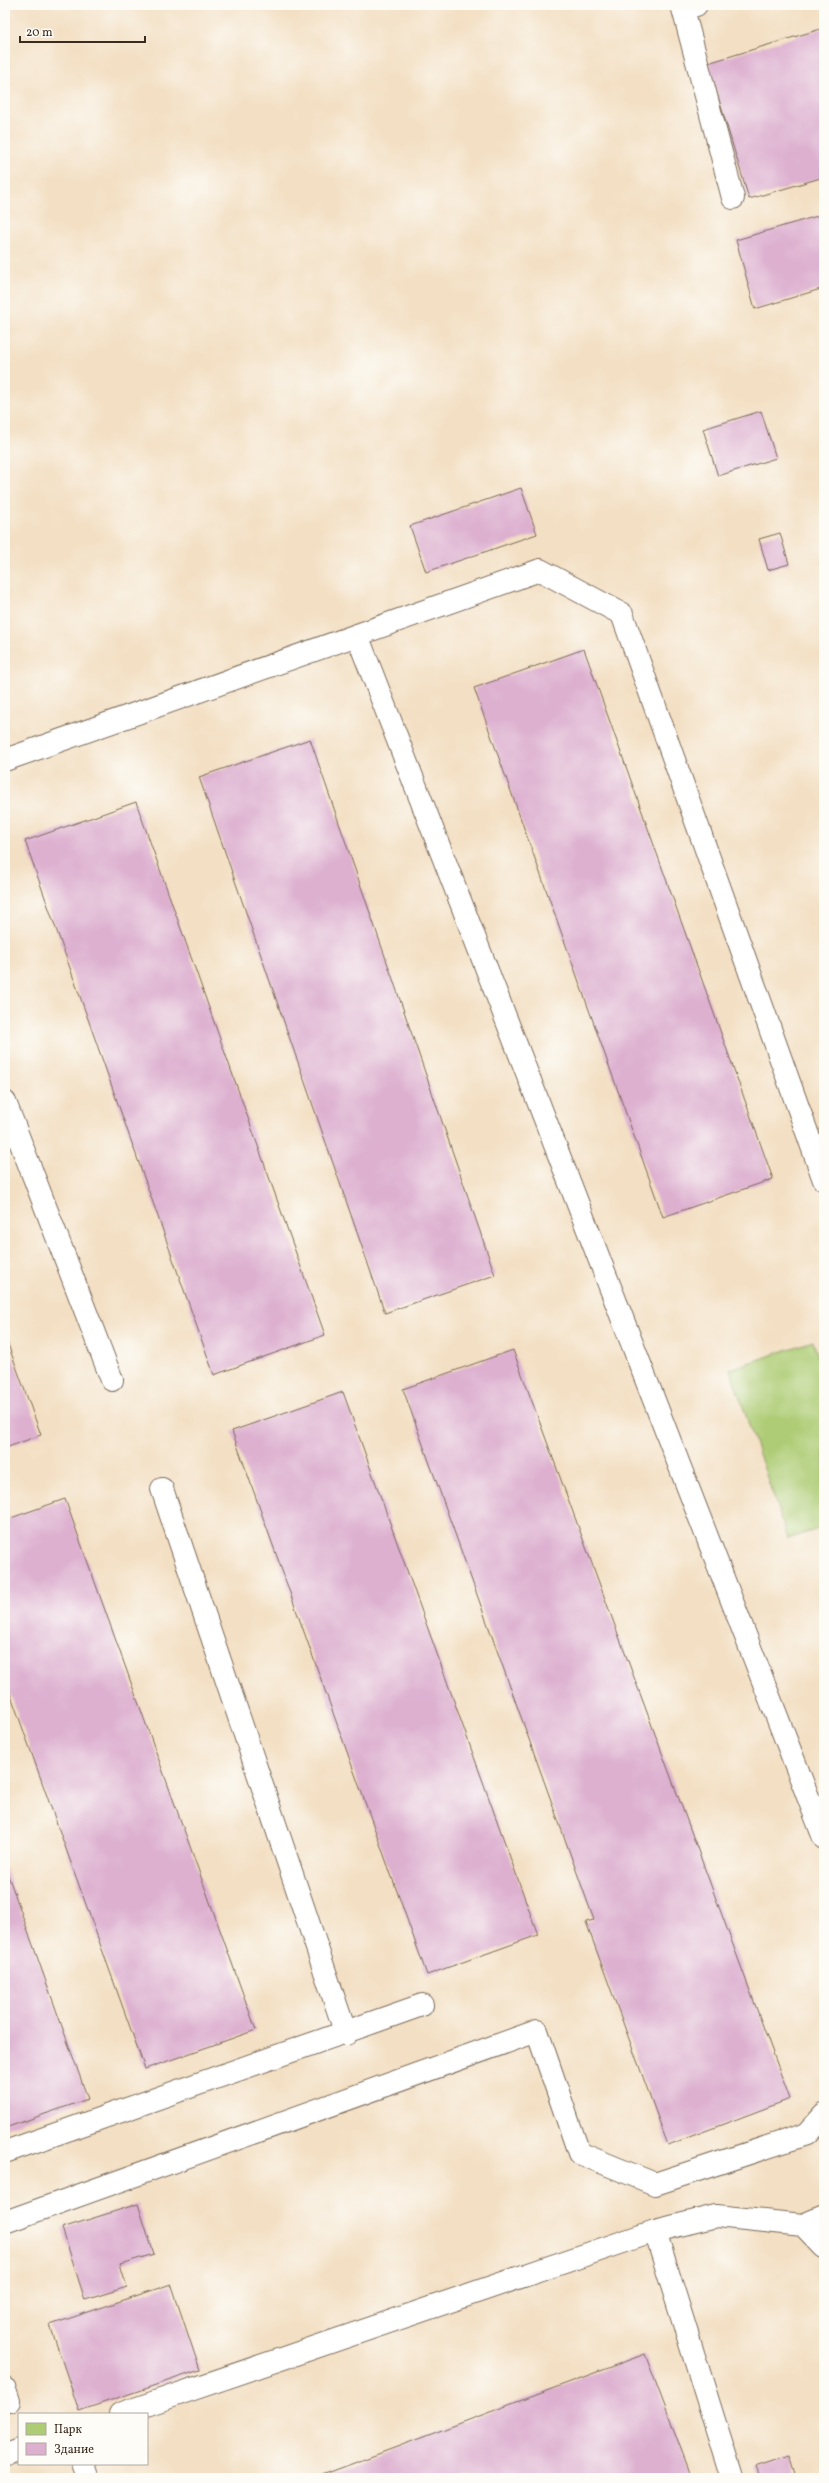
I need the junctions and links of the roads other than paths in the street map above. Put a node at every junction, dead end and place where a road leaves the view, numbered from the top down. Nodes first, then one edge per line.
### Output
1 (687, 6) edge
2 (733, 198) dead end
3 (357, 634) junction
4 (5, 760) edge
5 (5, 1102) edge
6 (824, 1180) edge
7 (112, 1380) dead end
8 (162, 1488) dead end
9 (824, 1838) edge
10 (422, 2005) dead end
11 (346, 2034) junction
12 (824, 2115) edge
13 (5, 2152) edge
14 (824, 2216) edge
15 (5, 2222) edge
16 (803, 2225) junction
17 (655, 2230) junction
18 (824, 2247) edge
19 (123, 2413) edge
20 (18, 2450) edge
21 (5, 2455) edge
22 (83, 2465) edge
23 (88, 2478) edge
24 (732, 2478) edge

1 - 2 lane
3 - 4 lane
3 - 6 lane
3 - 9 lane
5 - 7 lane
8 - 11 lane
10 - 11 lane
11 - 13 lane
12 - 15 lane
14 - 16 lane
16 - 17 lane
16 - 18 lane
17 - 19 lane
17 - 24 lane
20 - 21 lane
22 - 23 lane

